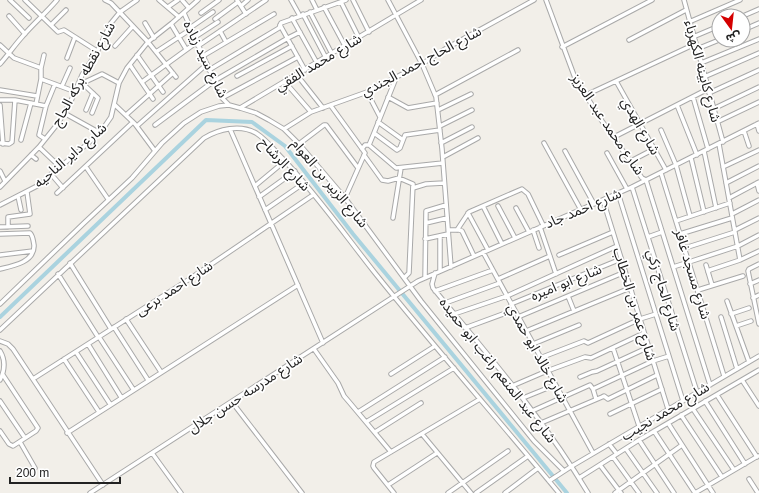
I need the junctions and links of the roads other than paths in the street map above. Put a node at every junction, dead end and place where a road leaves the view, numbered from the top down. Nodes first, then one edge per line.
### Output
1 (10, 0) edge
2 (25, 0) edge
3 (57, 0) edge
4 (105, 0) edge
5 (137, 0) edge
6 (159, 0) edge
7 (178, 0) edge
8 (182, 0) edge
9 (198, 0) edge
10 (219, 0) edge
11 (248, 0) edge
12 (266, 0) edge
13 (291, 0) edge
14 (312, 0) edge
15 (346, 0) edge
16 (353, 0) edge
17 (389, 0) edge
18 (421, 0) edge
19 (534, 0) edge
20 (546, 0) edge
21 (652, 0) edge
22 (684, 0) edge
23 (740, 0) edge
24 (237, 1) edge
25 (339, 1) edge
26 (241, 6) junction
27 (168, 7) junction
28 (324, 7) junction
29 (189, 8) junction
30 (66, 10) dead end
31 (317, 10) junction
32 (686, 10) junction
33 (120, 12) junction
34 (213, 12) dead end
35 (310, 12) junction
36 (184, 13) junction
37 (201, 13) dead end
38 (246, 14) junction
39 (274, 14) dead end
40 (301, 15) junction
41 (9, 16) dead end
42 (396, 16) junction
43 (43, 17) junction
44 (179, 17) junction
45 (29, 18) dead end
46 (292, 18) junction
47 (690, 22) junction
48 (145, 23) dead end
49 (171, 24) junction
50 (51, 25) junction
51 (280, 25) junction
52 (133, 26) junction
53 (191, 28) junction
54 (711, 29) edge
55 (220, 31) junction
56 (300, 32) junction
57 (369, 32) junction
58 (25, 34) junction
59 (75, 37) junction
60 (179, 37) junction
61 (194, 37) junction
62 (693, 37) junction
63 (154, 38) junction
64 (288, 38) junction
65 (359, 38) junction
66 (759, 38) edge
67 (629, 40) dead end
68 (148, 42) junction
69 (226, 42) junction
70 (711, 43) edge
71 (198, 44) junction
72 (695, 44) junction
73 (0, 45) edge
74 (115, 46) dead end
75 (292, 46) junction
76 (345, 46) junction
77 (562, 47) junction
78 (696, 49) junction
79 (186, 50) junction
80 (518, 50) dead end
81 (97, 51) junction
82 (156, 52) junction
83 (759, 53) edge
84 (9, 54) junction
85 (332, 54) junction
86 (44, 55) dead end
87 (137, 55) junction
88 (203, 56) junction
89 (298, 57) junction
90 (67, 58) dead end
91 (326, 58) junction
92 (317, 63) junction
93 (701, 63) junction
94 (0, 64) edge
95 (166, 64) junction
96 (206, 64) junction
97 (422, 64) junction
98 (130, 65) junction
99 (41, 68) junction
100 (70, 68) dead end
101 (209, 70) junction
102 (305, 70) junction
103 (759, 70) edge
104 (173, 73) junction
105 (151, 75) junction
106 (297, 75) junction
107 (237, 76) dead end
108 (176, 77) dead end
109 (704, 77) junction
110 (396, 78) junction
111 (41, 79) junction
112 (80, 81) junction
113 (214, 81) junction
114 (616, 81) junction
115 (142, 82) junction
116 (285, 82) junction
117 (119, 83) junction
118 (55, 84) junction
119 (62, 86) junction
120 (158, 86) junction
121 (759, 87) edge
122 (0, 90) edge
123 (708, 91) junction
124 (76, 92) junction
125 (162, 92) dead end
126 (367, 92) junction
127 (93, 93) junction
128 (150, 94) junction
129 (471, 94) dead end
130 (435, 95) junction
131 (586, 95) junction
132 (37, 96) junction
133 (388, 97) junction
134 (693, 97) junction
135 (222, 98) junction
136 (153, 99) dead end
137 (0, 100) edge
138 (15, 100) junction
139 (759, 102) edge
140 (31, 103) junction
141 (437, 103) junction
142 (36, 104) junction
143 (677, 104) junction
144 (0, 105) edge
145 (115, 105) junction
146 (229, 105) junction
147 (46, 106) junction
148 (331, 106) junction
149 (240, 108) junction
150 (323, 108) junction
151 (713, 109) junction
152 (86, 110) dead end
153 (438, 110) junction
154 (472, 110) dead end
155 (0, 112) edge
156 (311, 112) junction
157 (92, 113) dead end
158 (64, 114) junction
159 (126, 115) junction
160 (380, 117) junction
161 (133, 122) junction
162 (378, 122) junction
163 (717, 122) junction
164 (640, 124) junction
165 (758, 124) edge
166 (155, 125) dead end
167 (136, 126) junction
168 (472, 127) dead end
169 (440, 128) junction
170 (230, 129) junction
171 (284, 129) junction
172 (661, 130) dead end
173 (744, 131) junction
174 (759, 131) edge
175 (374, 132) junction
176 (100, 133) junction
177 (614, 137) junction
178 (478, 138) dead end
179 (45, 139) junction
180 (21, 140) dead end
181 (403, 140) junction
182 (441, 143) junction
183 (544, 143) dead end
184 (721, 143) junction
185 (2, 144) edge
186 (299, 144) junction
187 (369, 145) junction
188 (750, 146) dead end
189 (39, 147) junction
190 (362, 149) junction
191 (654, 149) junction
192 (708, 149) junction
193 (759, 150) edge
194 (155, 151) junction
195 (565, 151) dead end
196 (704, 151) junction
197 (607, 153) dead end
198 (31, 155) junction
199 (364, 155) junction
200 (697, 155) junction
201 (443, 157) junction
202 (691, 158) junction
203 (36, 159) dead end
204 (285, 161) junction
205 (631, 161) junction
206 (443, 163) junction
207 (676, 165) junction
208 (759, 166) edge
209 (60, 167) junction
210 (86, 167) junction
211 (723, 167) junction
212 (358, 168) junction
213 (401, 168) junction
214 (666, 170) junction
215 (0, 171) edge
216 (295, 172) junction
217 (661, 173) junction
218 (51, 174) junction
219 (399, 178) junction
220 (646, 180) junction
221 (6, 181) junction
222 (304, 183) junction
223 (444, 183) junction
224 (726, 183) junction
225 (758, 183) edge
226 (0, 186) edge
227 (255, 186) junction
228 (632, 187) junction
229 (63, 188) junction
230 (413, 188) junction
231 (627, 189) junction
232 (759, 191) edge
233 (27, 192) junction
234 (57, 193) dead end
235 (618, 193) junction
236 (313, 195) junction
237 (18, 196) junction
238 (259, 197) junction
239 (345, 198) junction
240 (729, 198) junction
241 (108, 199) junction
242 (603, 200) junction
243 (759, 200) edge
244 (730, 203) junction
245 (594, 204) junction
246 (0, 205) edge
247 (446, 205) junction
248 (483, 206) junction
249 (498, 206) dead end
250 (516, 208) dead end
251 (716, 208) junction
252 (21, 210) dead end
253 (265, 210) junction
254 (581, 210) junction
255 (704, 212) junction
256 (468, 213) junction
257 (690, 216) junction
258 (732, 216) junction
259 (393, 218) dead end
260 (447, 218) junction
261 (759, 218) edge
262 (676, 221) junction
263 (426, 223) junction
264 (271, 224) junction
265 (28, 226) dead end
266 (542, 226) junction
267 (0, 227) edge
268 (8, 227) junction
269 (457, 230) junction
270 (531, 231) junction
271 (735, 231) junction
272 (448, 232) junction
273 (613, 232) junction
274 (662, 232) junction
275 (0, 234) edge
276 (680, 234) junction
277 (759, 235) edge
278 (440, 236) junction
279 (648, 237) junction
280 (515, 238) junction
281 (425, 239) junction
282 (502, 244) junction
283 (617, 246) junction
284 (738, 246) junction
285 (539, 248) dead end
286 (685, 248) junction
287 (488, 250) junction
288 (33, 251) junction
289 (759, 251) edge
290 (483, 252) junction
291 (0, 255) edge
292 (559, 255) dead end
293 (474, 256) junction
294 (550, 256) junction
295 (621, 259) junction
296 (740, 260) junction
297 (689, 262) junction
298 (70, 263) junction
299 (759, 264) edge
300 (706, 265) dead end
301 (451, 267) junction
302 (673, 267) junction
303 (0, 270) edge
304 (493, 270) junction
305 (440, 271) junction
306 (625, 272) junction
307 (708, 272) junction
308 (435, 273) junction
309 (58, 274) junction
310 (556, 274) junction
311 (743, 276) dead end
312 (404, 278) junction
313 (425, 278) junction
314 (498, 279) junction
315 (759, 280) edge
316 (500, 283) junction
317 (750, 284) junction
318 (298, 285) junction
319 (712, 285) junction
320 (410, 286) junction
321 (630, 288) junction
322 (698, 290) junction
323 (435, 291) junction
324 (399, 294) joint
325 (759, 295) edge
326 (507, 296) junction
327 (568, 296) junction
328 (395, 297) junction
329 (753, 298) junction
330 (1, 301) edge
331 (727, 301) dead end
332 (445, 303) junction
333 (511, 304) junction
334 (748, 308) dead end
335 (758, 309) edge
336 (514, 310) junction
337 (574, 311) junction
338 (454, 314) junction
339 (656, 314) junction
340 (731, 314) junction
341 (721, 317) dead end
342 (518, 318) junction
343 (126, 319) junction
344 (640, 319) junction
345 (751, 321) dead end
346 (759, 324) edge
347 (579, 325) dead end
348 (736, 326) junction
349 (113, 328) junction
350 (465, 328) junction
351 (0, 330) edge
352 (526, 331) junction
353 (644, 333) junction
354 (99, 337) junction
355 (0, 341) edge
356 (323, 343) junction
357 (88, 344) junction
358 (533, 344) junction
359 (435, 346) junction
360 (648, 347) junction
361 (614, 348) junction
362 (314, 349) junction
363 (0, 351) edge
364 (76, 352) junction
365 (669, 356) junction
366 (759, 356) edge
367 (445, 357) junction
368 (540, 358) junction
369 (64, 359) junction
370 (618, 361) junction
371 (653, 361) junction
372 (749, 362) junction
373 (454, 368) junction
374 (737, 369) junction
375 (547, 370) junction
376 (759, 370) edge
377 (161, 372) junction
378 (391, 374) dead end
379 (3, 375) junction
380 (622, 375) junction
381 (657, 375) junction
382 (580, 376) dead end
383 (724, 376) junction
384 (33, 378) junction
385 (0, 380) edge
386 (148, 380) junction
387 (742, 380) junction
388 (710, 384) junction
389 (555, 385) junction
390 (512, 386) junction
391 (133, 389) junction
392 (593, 389) junction
393 (627, 389) junction
394 (662, 389) junction
395 (697, 392) junction
396 (717, 395) junction
397 (759, 396) edge
398 (121, 397) junction
399 (523, 398) junction
400 (562, 398) junction
401 (480, 399) junction
402 (596, 399) junction
403 (754, 399) junction
404 (0, 401) edge
405 (682, 401) junction
406 (705, 401) junction
407 (232, 402) junction
408 (421, 403) dead end
409 (631, 403) junction
410 (110, 404) junction
411 (759, 406) edge
412 (668, 409) junction
413 (693, 409) junction
414 (532, 411) junction
415 (569, 411) junction
416 (98, 412) junction
417 (358, 412) junction
418 (610, 414) dead end
419 (681, 415) junction
420 (366, 422) junction
421 (541, 423) junction
422 (668, 423) junction
423 (639, 426) junction
424 (0, 431) edge
425 (654, 431) junction
426 (67, 432) junction
427 (375, 432) junction
428 (422, 434) junction
429 (25, 438) junction
430 (639, 440) junction
431 (20, 442) junction
432 (610, 444) junction
433 (682, 445) junction
434 (626, 449) junction
435 (508, 451) dead end
436 (391, 452) junction
437 (152, 453) junction
438 (437, 453) junction
439 (592, 453) junction
440 (617, 454) junction
441 (669, 454) junction
442 (528, 456) junction
443 (758, 456) edge
444 (613, 457) junction
445 (655, 464) junction
446 (745, 464) junction
447 (600, 465) junction
448 (572, 466) junction
449 (35, 468) dead end
450 (538, 468) junction
451 (734, 470) junction
452 (563, 472) junction
453 (643, 473) junction
454 (579, 478) junction
455 (722, 478) junction
456 (749, 479) dead end
457 (549, 481) junction
458 (631, 482) junction
459 (462, 483) junction
460 (103, 485) junction
461 (388, 485) junction
462 (708, 485) junction
463 (757, 491) edge
464 (620, 492) edge
465 (90, 493) edge
466 (181, 493) edge
467 (302, 493) edge
468 (394, 493) edge
469 (448, 493) edge
470 (471, 493) edge
471 (476, 493) edge
472 (506, 493) edge
473 (559, 493) edge
474 (588, 493) edge
475 (615, 493) edge
476 (639, 493) edge
477 (657, 493) edge
478 (674, 493) edge
479 (695, 493) edge
480 (713, 493) edge

1 - 45 street
2 - 43 street
3 - 43 street
4 - 33 street
5 - 33 street, شارع نقطه بركه الحاج
6 - 27 street
7 - 27 street
8 - 29 street
9 - 29 street, شارع داير الناحيه
10 - 37 street
11 - 26 street
12 - 38 street
13 - 40 street
14 - 31 street
15 - 25 street
16 - 57 street
17 - 42 street
18 - 42 street, شارع محمد الفقي
19 - 97 street, شارع الحاج احمد الجندي
20 - 77 street, شارع محمد عبد العزيز
21 - 77 street
22 - 32 street, شارع كابينه الكهرباء
23 - 47 street
24 - 26 street
24 - 61 street
25 - 28 street
25 - 65 street
26 - 38 street
27 - 44 street
28 - 31 street
28 - 76 street
29 - 36 street, شارع داير الناحيه
30 - 50 street
31 - 35 street
32 - 47 street, شارع كابينه الكهرباء
32 - 67 street
33 - 52 street
33 - 81 street, شارع نقطه بركه الحاج
34 - 53 street
35 - 40 street
35 - 85 street
36 - 44 street, شارع داير الناحيه
36 - 53 street, شارع سيد زياده
38 - 55 street
39 - 69 street
40 - 46 street
40 - 91 street
41 - 58 street
42 - 57 street, شارع محمد الفقي
42 - 97 street
43 - 50 street
43 - 58 street
44 - 49 street, شارع داير الناحيه
46 - 51 street
46 - 56 street
47 - 62 street, شارع كابينه الكهرباء
48 - 63 street
49 - 60 street
49 - 63 street, شارع داير الناحيه
50 - 59 street
51 - 64 street
51 - 101 street
52 - 68 street
52 - 74 street
53 - 60 street
53 - 61 street, شارع سيد زياده
54 - 62 street
55 - 69 street
55 - 71 street
56 - 64 street
56 - 92 street
57 - 65 street, شارع محمد الفقي
58 - 84 street
59 - 81 street
59 - 90 street
60 - 79 street
60 - 82 street
61 - 71 street, شارع سيد زياده
62 - 72 street, شارع كابينه الكهرباء
63 - 68 street, شارع داير الناحيه
64 - 75 street
64 - 113 street
65 - 76 street, شارع محمد الفقي
66 - 93 street
68 - 82 street
68 - 87 street, شارع داير الناحيه
69 - 88 street
70 - 78 street
71 - 79 street
71 - 88 street, شارع سيد زياده
72 - 78 street, شارع كابينه الكهرباء
72 - 114 street
73 - 84 street
75 - 89 street
75 - 107 street
76 - 85 street, شارع محمد الفقي
77 - 131 street, شارع محمد عبد العزيز
78 - 93 street, شارع كابينه الكهرباء
79 - 95 street
80 - 130 street
81 - 112 street, شارع نقطه بركه الحاج
82 - 95 street
83 - 109 street
84 - 94 street
84 - 99 street
85 - 91 street, شارع محمد الفقي
86 - 99 street
87 - 98 street, شارع داير الناحيه
87 - 105 street
88 - 96 street, شارع سيد زياده
89 - 102 street
89 - 135 street
91 - 92 street, شارع محمد الفقي
92 - 102 street, شارع محمد الفقي
93 - 109 street, شارع كابينه الكهرباء
95 - 104 street
95 - 105 street
96 - 101 street, شارع سيد زياده
96 - 167 street
97 - 110 street, شارع الحاج احمد الجندي
97 - 130 street
98 - 115 street
98 - 117 street, شارع داير الناحيه
99 - 111 street
100 - 119 street
101 - 113 street, شارع سيد زياده
102 - 106 street, شارع محمد الفقي
103 - 123 street
104 - 108 street
104 - 120 street
105 - 115 street
105 - 120 street
106 - 116 street, شارع محمد الفقي
106 - 150 street
109 - 123 street, شارع كابينه الكهرباء
110 - 126 street, شارع الحاج احمد الجندي
110 - 133 street
111 - 118 street
111 - 132 street
112 - 117 street
112 - 124 street, شارع نقطه بركه الحاج
112 - 127 street
113 - 135 street, شارع سيد زياده
113 - 166 street
114 - 131 street
114 - 164 street, شارع الهدي
115 - 128 street
116 - 149 street, شارع محمد الفقي
116 - 156 street
117 - 145 street, شارع داير الناحيه
118 - 119 street
118 - 147 street
119 - 124 street
120 - 125 street
120 - 128 street
121 - 151 street
122 - 132 street
123 - 134 street
123 - 151 street, شارع كابينه الكهرباء
124 - 158 street, شارع نقطه بركه الحاج
126 - 148 street, شارع الحاج احمد الجندي
126 - 160 street
127 - 152 street
127 - 157 street
128 - 136 street
128 - 159 street
129 - 153 street
130 - 141 street
131 - 177 street, شارع محمد عبد العزيز
132 - 142 street
133 - 141 street
133 - 160 street
134 - 143 street
134 - 192 street
135 - 146 street, شارع سيد زياده
137 - 138 street
138 - 140 street
138 - 185 street
139 - 163 street
140 - 142 street
140 - 180 street
141 - 153 street
142 - 147 street
143 - 164 street
143 - 200 street
144 - 155 street
145 - 159 street
145 - 176 street, شارع داير الناحيه
146 - 149 street, شارع الزبير بن العوام
146 - 194 street
147 - 179 street
148 - 150 street, شارع الحاج احمد الجندي
148 - 190 street
149 - 171 street, شارع الزبير بن العوام
150 - 156 street, شارع الحاج احمد الجندي
151 - 163 street, شارع كابينه الكهرباء
153 - 169 street
154 - 169 street
155 - 185 street
156 - 171 street, شارع الحاج احمد الجندي
158 - 176 street
158 - 179 street, شارع نقطه بركه الحاج
159 - 161 street
160 - 162 street
161 - 167 street
161 - 210 street
162 - 175 street
162 - 181 street
163 - 184 street, شارع كابينه الكهرباء
164 - 177 street
164 - 191 street, شارع الهدي
165 - 173 street, شارع احمد جاد
165 - 174 street
167 - 194 street
168 - 182 street
169 - 181 street
169 - 182 street
170 - 204 street, شارع الرشاح
170 - 227 street
170 - 298 street, شارع الرشاح
171 - 186 street, شارع الزبير بن العوام
172 - 207 street
173 - 184 street, شارع احمد جاد
173 - 188 street
175 - 181 street
175 - 187 street
176 - 209 street, شارع داير الناحيه
177 - 205 street, شارع محمد عبد العزيز
178 - 201 street
179 - 189 street, شارع نقطه بركه الحاج
182 - 201 street
183 - 254 street
184 - 192 street, شارع احمد جاد
184 - 211 street, شارع كابينه الكهرباء
186 - 212 street
186 - 239 street, شارع الزبير بن العوام
187 - 190 street
187 - 213 street
189 - 198 street, شارع نقطه بركه الحاج
189 - 209 street
190 - 199 street
191 - 205 street
191 - 214 street, شارع الهدي
192 - 196 street, شارع احمد جاد
193 - 211 street
194 - 241 street
195 - 245 street
196 - 200 street, شارع احمد جاد
196 - 251 street
197 - 231 street
198 - 203 street
198 - 221 street, شارع نقطه بركه الحاج
199 - 212 street
199 - 219 street
200 - 202 street, شارع احمد جاد
201 - 206 street
202 - 207 street, شارع احمد جاد
202 - 255 street
204 - 216 street, شارع الرشاح
204 - 227 street
205 - 220 street, شارع محمد عبد العزيز
206 - 213 street
206 - 223 street
207 - 214 street, شارع احمد جاد
207 - 257 street
208 - 224 street
209 - 218 street, شارع داير الناحيه
210 - 229 street
210 - 241 street
211 - 224 street, شارع كابينه الكهرباء
212 - 239 street
213 - 219 street
214 - 217 street, شارع احمد جاد
215 - 221 street
216 - 222 street, شارع الرشاح
216 - 238 street
217 - 220 street, شارع احمد جاد
217 - 262 street, شارع مسجد غافر
218 - 229 street
218 - 233 street, شارع داير الناحيه
219 - 230 street
219 - 259 street
220 - 228 street, شارع احمد جاد
220 - 274 street
221 - 226 street, شارع نقطه بركه الحاج
222 - 236 street, شارع الرشاح
222 - 253 street
223 - 230 street
223 - 247 street
224 - 240 street, شارع كابينه الكهرباء
225 - 232 street
225 - 240 street
227 - 238 street
228 - 231 street, شارع احمد جاد
228 - 279 street, شارع الحاج زكي
229 - 234 street
230 - 312 street
231 - 235 street, شارع احمد جاد
233 - 237 street, شارع داير الناحيه
233 - 268 street
235 - 242 street, شارع احمد جاد
235 - 339 street
236 - 264 street, شارع احمد برعى
236 - 328 street, شارع الرشاح
237 - 246 street, شارع داير الناحيه
237 - 252 street
238 - 253 street
239 - 312 street, شارع الزبير بن العوام
240 - 244 street, شارع كابينه الكهرباء
241 - 330 street
242 - 245 street, شارع احمد جاد
242 - 273 street, شارع عمر بن الخطاب
243 - 258 street
244 - 251 street
244 - 258 street, شارع كابينه الكهرباء
245 - 254 street, شارع احمد جاد
247 - 260 street
247 - 263 street
248 - 256 street
248 - 266 street
248 - 282 street
249 - 280 street
250 - 270 street
251 - 255 street
253 - 264 street
254 - 266 street, شارع احمد جاد
255 - 257 street
256 - 269 street
256 - 287 street
257 - 262 street
258 - 271 street, شارع كابينه الكهرباء
258 - 276 street
260 - 263 street
260 - 272 street
261 - 271 street
262 - 276 street, شارع مسجد غافر
263 - 281 street
264 - 318 street
264 - 343 street, شارع احمد برعى
265 - 268 street
266 - 270 street, شارع احمد جاد
266 - 294 street
267 - 268 street
269 - 272 street
269 - 293 street
270 - 280 street, شارع احمد جاد
270 - 285 street
271 - 284 street, شارع كابينه الكهرباء
271 - 286 street
272 - 278 street
272 - 301 street
273 - 283 street, شارع عمر بن الخطاب
273 - 292 street
274 - 279 street
274 - 302 street
275 - 288 street
276 - 286 street, شارع مسجد غافر
277 - 284 street
278 - 281 street
278 - 305 street
279 - 395 street, شارع الحاج زكي
280 - 282 street, شارع احمد جاد
281 - 313 street
282 - 287 street, شارع احمد جاد
283 - 295 street, شارع عمر بن الخطاب
283 - 310 street
284 - 296 street, شارع كابينه الكهرباء
284 - 297 street
286 - 297 street, شارع مسجد غافر
287 - 290 street, شارع احمد جاد
288 - 291 street
288 - 303 street
289 - 296 street
290 - 293 street, شارع احمد جاد
290 - 304 street, شارع خالد ابو حمدي
293 - 301 street, شارع احمد جاد
294 - 310 street
294 - 314 street
295 - 306 street, شارع عمر بن الخطاب
295 - 333 street, شارع ابو اميره
296 - 307 street
297 - 302 street
297 - 322 street, شارع مسجد غافر
298 - 309 street, شارع الرشاح
298 - 349 street
299 - 317 street
300 - 307 street
301 - 305 street, شارع احمد جاد
302 - 388 street
304 - 314 street, شارع خالد ابو حمدي
304 - 323 street
305 - 308 street, شارع احمد جاد
306 - 321 street, شارع عمر بن الخطاب
306 - 327 street
307 - 319 street
308 - 313 street, شارع احمد جاد
308 - 323 street, شارع عبد المنعم راغب ابو حميده
309 - 351 street, شارع الرشاح
309 - 354 street
310 - 326 street
311 - 319 street
312 - 320 street, شارع الزبير بن العوام
313 - 320 street, شارع احمد جاد
314 - 316 street, شارع خالد ابو حمدي
315 - 317 street
316 - 326 street, شارع خالد ابو حمدي
316 - 332 street
317 - 329 street
318 - 356 street
318 - 377 street
319 - 322 street
320 - 324 street, شارع احمد جاد
320 - 452 street, شارع الزبير بن العوام
321 - 337 street
321 - 344 street, شارع عمر بن الخطاب
322 - 383 street, شارع مسجد غافر
323 - 332 street, شارع عبد المنعم راغب ابو حميده
324 - 328 street, شارع مدرسه حسن جلال
325 - 329 street
326 - 333 street, شارع خالد ابو حمدي
326 - 338 street
327 - 337 street
327 - 342 street
328 - 356 street, شارع مدرسه حسن جلال
328 - 359 street, شارع الرشاح
329 - 335 street
331 - 340 street
332 - 338 street, شارع عبد المنعم راغب ابو حميده
333 - 336 street, شارع خالد ابو حمدي
334 - 340 street
335 - 346 street
336 - 342 street, شارع خالد ابو حمدي
336 - 350 street, شارع ابو اميره
337 - 352 street
338 - 350 street, شارع عبد المنعم راغب ابو حميده
339 - 344 street
339 - 365 street
340 - 348 street
341 - 374 street
342 - 352 street, شارع خالد ابو حمدي
343 - 349 street, شارع احمد برعى
343 - 377 street
344 - 353 street, شارع عمر بن الخطاب
344 - 368 street
345 - 348 street
347 - 358 street
348 - 372 street
349 - 354 street, شارع احمد برعى
349 - 386 street
350 - 390 street, شارع عبد المنعم راغب ابو حميده
352 - 358 street, شارع خالد ابو حمدي
353 - 360 street, شارع عمر بن الخطاب
353 - 361 street
354 - 357 street, شارع احمد برعى
354 - 391 street
355 - 384 street
356 - 362 street, شارع مدرسه حسن جلال
357 - 364 street, شارع احمد برعى
357 - 398 street
358 - 368 street, شارع خالد ابو حمدي
359 - 367 street, شارع الرشاح
359 - 378 street
360 - 370 street
360 - 371 street, شارع عمر بن الخطاب
361 - 370 street
361 - 375 street
362 - 407 street, شارع مدرسه حسن جلال
362 - 417 street
363 - 379 street
364 - 369 street, شارع احمد برعى
364 - 410 street
365 - 371 street
365 - 405 street
366 - 372 street, شارع محمد نجيب
367 - 373 street, شارع الرشاح
367 - 417 street
368 - 375 street, شارع خالد ابو حمدي
369 - 384 street, شارع احمد برعى
369 - 416 street
370 - 380 street
370 - 382 street
371 - 380 street
371 - 381 street, شارع عمر بن الخطاب
372 - 374 street, شارع محمد نجيب
373 - 401 street, شارع الرشاح
373 - 420 street
374 - 383 street, شارع محمد نجيب
375 - 389 street, شارع خالد ابو حمدي
375 - 390 street
376 - 387 street, شارع محمد نجيب
377 - 386 street
379 - 385 street
379 - 429 street
380 - 392 street
380 - 393 street
381 - 393 street
381 - 394 street, شارع عمر بن الخطاب
383 - 388 street, شارع محمد نجيب
384 - 426 street
386 - 391 street
387 - 396 street, شارع محمد نجيب
387 - 403 street
388 - 395 street, شارع محمد نجيب
389 - 399 street
389 - 400 street, شارع خالد ابو حمدي
390 - 399 street, شارع عبد المنعم راغب ابو حميده
391 - 398 street
392 - 400 street
392 - 402 street
393 - 402 street
393 - 409 street
394 - 409 street
394 - 412 street, شارع عمر بن الخطاب
395 - 405 street, شارع محمد نجيب
396 - 406 street, شارع محمد نجيب
396 - 443 street
397 - 403 street
398 - 410 street
399 - 414 street, شارع عبد المنعم راغب ابو حميده
400 - 414 street
400 - 415 street, شارع خالد ابو حمدي
401 - 428 street
401 - 442 street, شارع الرشاح
402 - 415 street
403 - 411 street
404 - 429 street
405 - 412 street, شارع محمد نجيب
406 - 413 street, شارع محمد نجيب
406 - 446 street
407 - 437 street, شارع مدرسه حسن جلال
407 - 467 street
408 - 427 street
409 - 418 street
409 - 423 street
410 - 416 street
412 - 423 street, شارع محمد نجيب
413 - 419 street, شارع محمد نجيب
413 - 451 street
414 - 421 street, شارع عبد المنعم راغب ابو حميده
415 - 421 street
415 - 439 street, شارع خالد ابو حمدي
416 - 426 street
417 - 420 street
419 - 422 street, شارع محمد نجيب
419 - 455 street
420 - 427 street
421 - 448 street, شارع عبد المنعم راغب ابو حميده
422 - 425 street, شارع محمد نجيب
422 - 433 street
423 - 432 street, شارع محمد نجيب
424 - 431 street
425 - 430 street, شارع محمد نجيب
425 - 441 street
426 - 460 street
427 - 436 street
428 - 436 street
428 - 438 street
429 - 431 street
430 - 434 street, شارع محمد نجيب
430 - 445 street
431 - 449 street
432 - 439 street, شارع محمد نجيب
432 - 440 street
433 - 441 street
433 - 462 street
434 - 440 street, شارع محمد نجيب
434 - 453 street
435 - 459 street
436 - 461 street
437 - 460 street, شارع مدرسه حسن جلال
437 - 466 street
438 - 459 street
438 - 461 street
439 - 448 street, شارع محمد نجيب
440 - 444 street, شارع محمد نجيب
441 - 445 street
441 - 479 street
442 - 450 street, شارع الرشاح
442 - 471 street
443 - 446 street
444 - 447 street, شارع محمد نجيب
444 - 458 street
445 - 453 street
445 - 478 street
446 - 451 street
447 - 454 street, شارع محمد نجيب
447 - 464 street
448 - 452 street, شارع محمد نجيب
448 - 454 street, شارع عبد المنعم راغب ابو حميده
450 - 457 street, شارع الرشاح
450 - 472 street
451 - 455 street
452 - 457 street, شارع محمد نجيب
453 - 458 street
453 - 477 street
454 - 474 street, شارع عبد المنعم راغب ابو حميده
455 - 462 street
456 - 463 street
457 - 473 street, شارع الرشاح
458 - 464 street
458 - 476 street
459 - 469 street
459 - 470 street
460 - 465 street, شارع مدرسه حسن جلال
461 - 468 street
462 - 479 street
462 - 480 street
464 - 475 street

